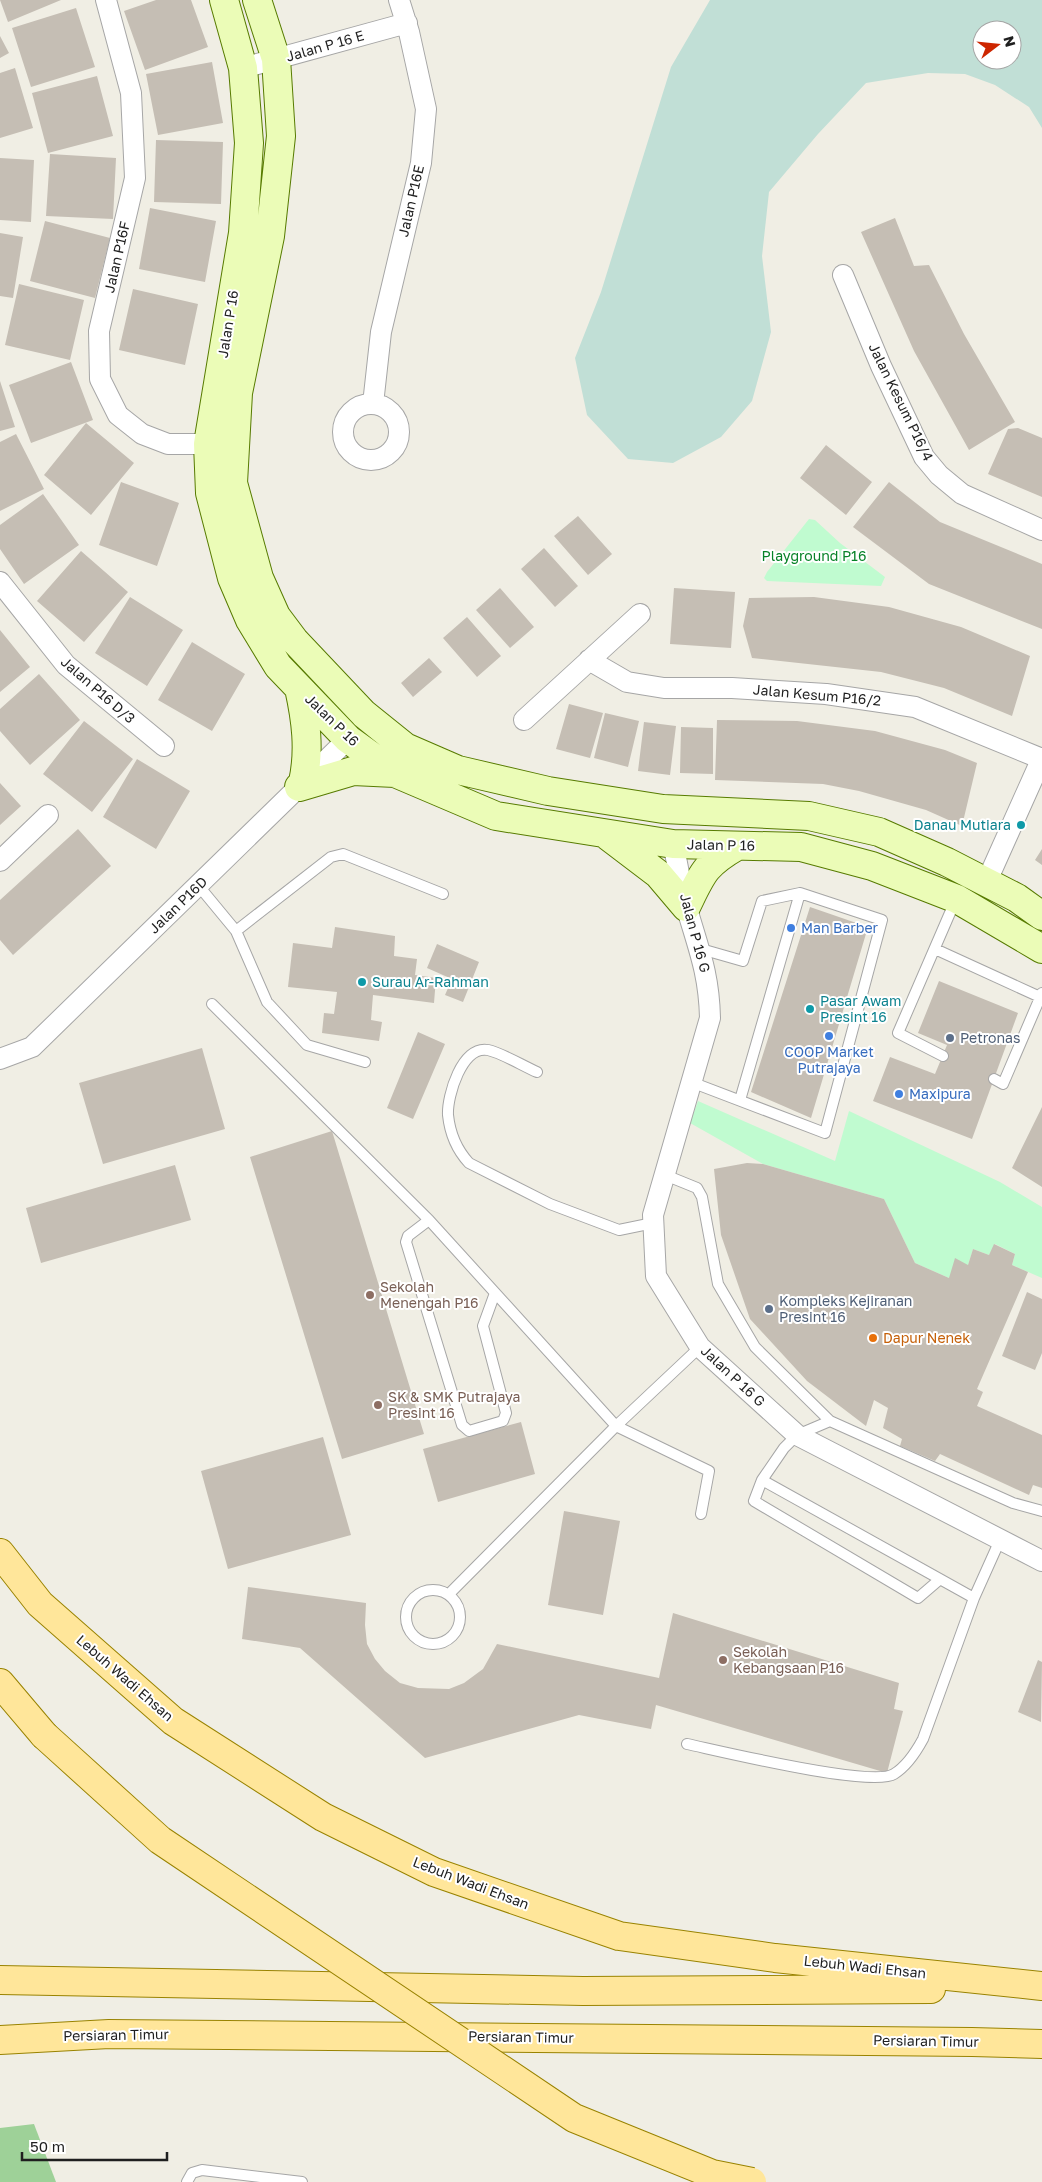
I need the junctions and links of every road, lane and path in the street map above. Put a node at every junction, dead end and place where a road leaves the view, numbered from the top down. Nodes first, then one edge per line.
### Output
1 (106, 0) edge
2 (224, 0) edge
3 (257, 0) edge
4 (399, 0) edge
5 (407, 22) junction
6 (276, 59) junction
7 (243, 68) junction
8 (842, 275) dead end
9 (373, 404) dead end
10 (208, 444) junction
11 (1042, 530) edge
12 (0, 582) edge
13 (640, 614) dead end
14 (589, 660) junction
15 (332, 680) junction
16 (299, 688) junction
17 (524, 720) dead end
18 (348, 739) junction
19 (164, 746) dead end
20 (405, 747) junction
21 (1042, 758) edge
22 (395, 773) junction
23 (301, 785) junction
24 (548, 791) junction
25 (48, 815) dead end
26 (809, 816) junction
27 (604, 833) junction
28 (673, 844) junction
29 (737, 846) junction
30 (0, 861) edge
31 (986, 882) junction
32 (198, 885) junction
33 (800, 893) junction
34 (443, 894) dead end
35 (956, 899) junction
36 (686, 907) junction
37 (1042, 916) edge
38 (236, 931) junction
39 (935, 948) junction
40 (701, 949) junction
41 (1042, 949) edge
42 (1041, 995) edge
43 (212, 1004) dead end
44 (943, 1056) dead end
45 (0, 1059) edge
46 (365, 1062) dead end
47 (537, 1072) dead end
48 (994, 1079) dead end
49 (691, 1082) junction
50 (740, 1100) junction
51 (666, 1175) junction
52 (429, 1220) junction
53 (653, 1223) junction
54 (495, 1293) junction
55 (700, 1347) junction
56 (830, 1421) junction
57 (616, 1426) junction
58 (797, 1435) junction
59 (762, 1480) junction
60 (1042, 1511) edge
61 (701, 1514) dead end
62 (1000, 1540) junction
63 (0, 1553) edge
64 (1042, 1560) edge
65 (939, 1580) junction
66 (448, 1594) junction
67 (974, 1598) junction
68 (0, 1683) edge
69 (686, 1744) dead end
70 (0, 1980) edge
71 (1042, 1987) edge
72 (0, 2040) edge
73 (1042, 2044) edge
74 (187, 2182) edge
75 (302, 2182) edge
76 (752, 2182) edge

1 - 10 street, Jalan P16F
2 - 7 street, Jalan P 16
3 - 6 street, Jalan P 16
4 - 5 street, Jalan P16E
5 - 6 street, Jalan P 16 E
5 - 9 street, Jalan P16E
6 - 7 street, Jalan P 16 E
6 - 15 street, Jalan P 16
7 - 10 street, Jalan P 16
8 - 11 street, Jalan Kesum P16/4
10 - 16 street, Jalan P 16
12 - 19 street, Jalan P16 D/3
13 - 14 street
14 - 17 street
14 - 21 street, Jalan Kesum P16/2
15 - 18 street
15 - 20 street, Jalan P 16
16 - 18 street, Jalan P 16
16 - 23 street
18 - 20 street
18 - 22 street, Jalan P 16
18 - 23 street, Jalan P16D
20 - 24 street, Jalan P 16
21 - 31 street
22 - 23 street
22 - 27 street, Jalan P 16
23 - 32 street, Jalan P16D
24 - 26 street, Jalan P 16
24 - 28 street
25 - 30 street
26 - 28 street
26 - 31 street, Jalan P 16
27 - 28 street, Jalan P 16
27 - 36 street
28 - 29 street, Jalan P 16
28 - 36 street, Jalan P 16 G
29 - 35 street, Jalan P 16
29 - 36 street
31 - 37 street, Jalan P 16
32 - 38 lane
32 - 45 street, Jalan P16D
33 - 40 lane
33 - 50 lane
33 - 50 lane
34 - 38 lane
35 - 39 lane
35 - 41 street, Jalan P 16
36 - 40 street, Jalan P 16 G
38 - 46 lane
39 - 42 lane
39 - 44 lane
40 - 49 street, Jalan P 16 G
42 - 48 lane
43 - 52 lane
47 - 53 lane
49 - 50 lane
49 - 51 street, Jalan P 16 G
51 - 53 street, Jalan P 16 G
51 - 56 lane
52 - 54 lane
52 - 54 lane
53 - 55 street, Jalan P 16 G
54 - 57 lane
55 - 57 lane
55 - 58 street, Jalan P 16 G
56 - 58 lane
56 - 60 lane
57 - 61 lane
57 - 66 lane
58 - 59 lane
58 - 62 street, Jalan P 16 G
59 - 65 lane
59 - 65 lane
62 - 64 street, Jalan P 16 G
62 - 67 lane
63 - 71 main road, Lebuh Wadi Ehsan
65 - 67 lane
66 - 66 lane
67 - 69 lane
68 - 76 main road, bridge
70 - 71 main road
72 - 73 main road, Persiaran Timur
74 - 75 lane

